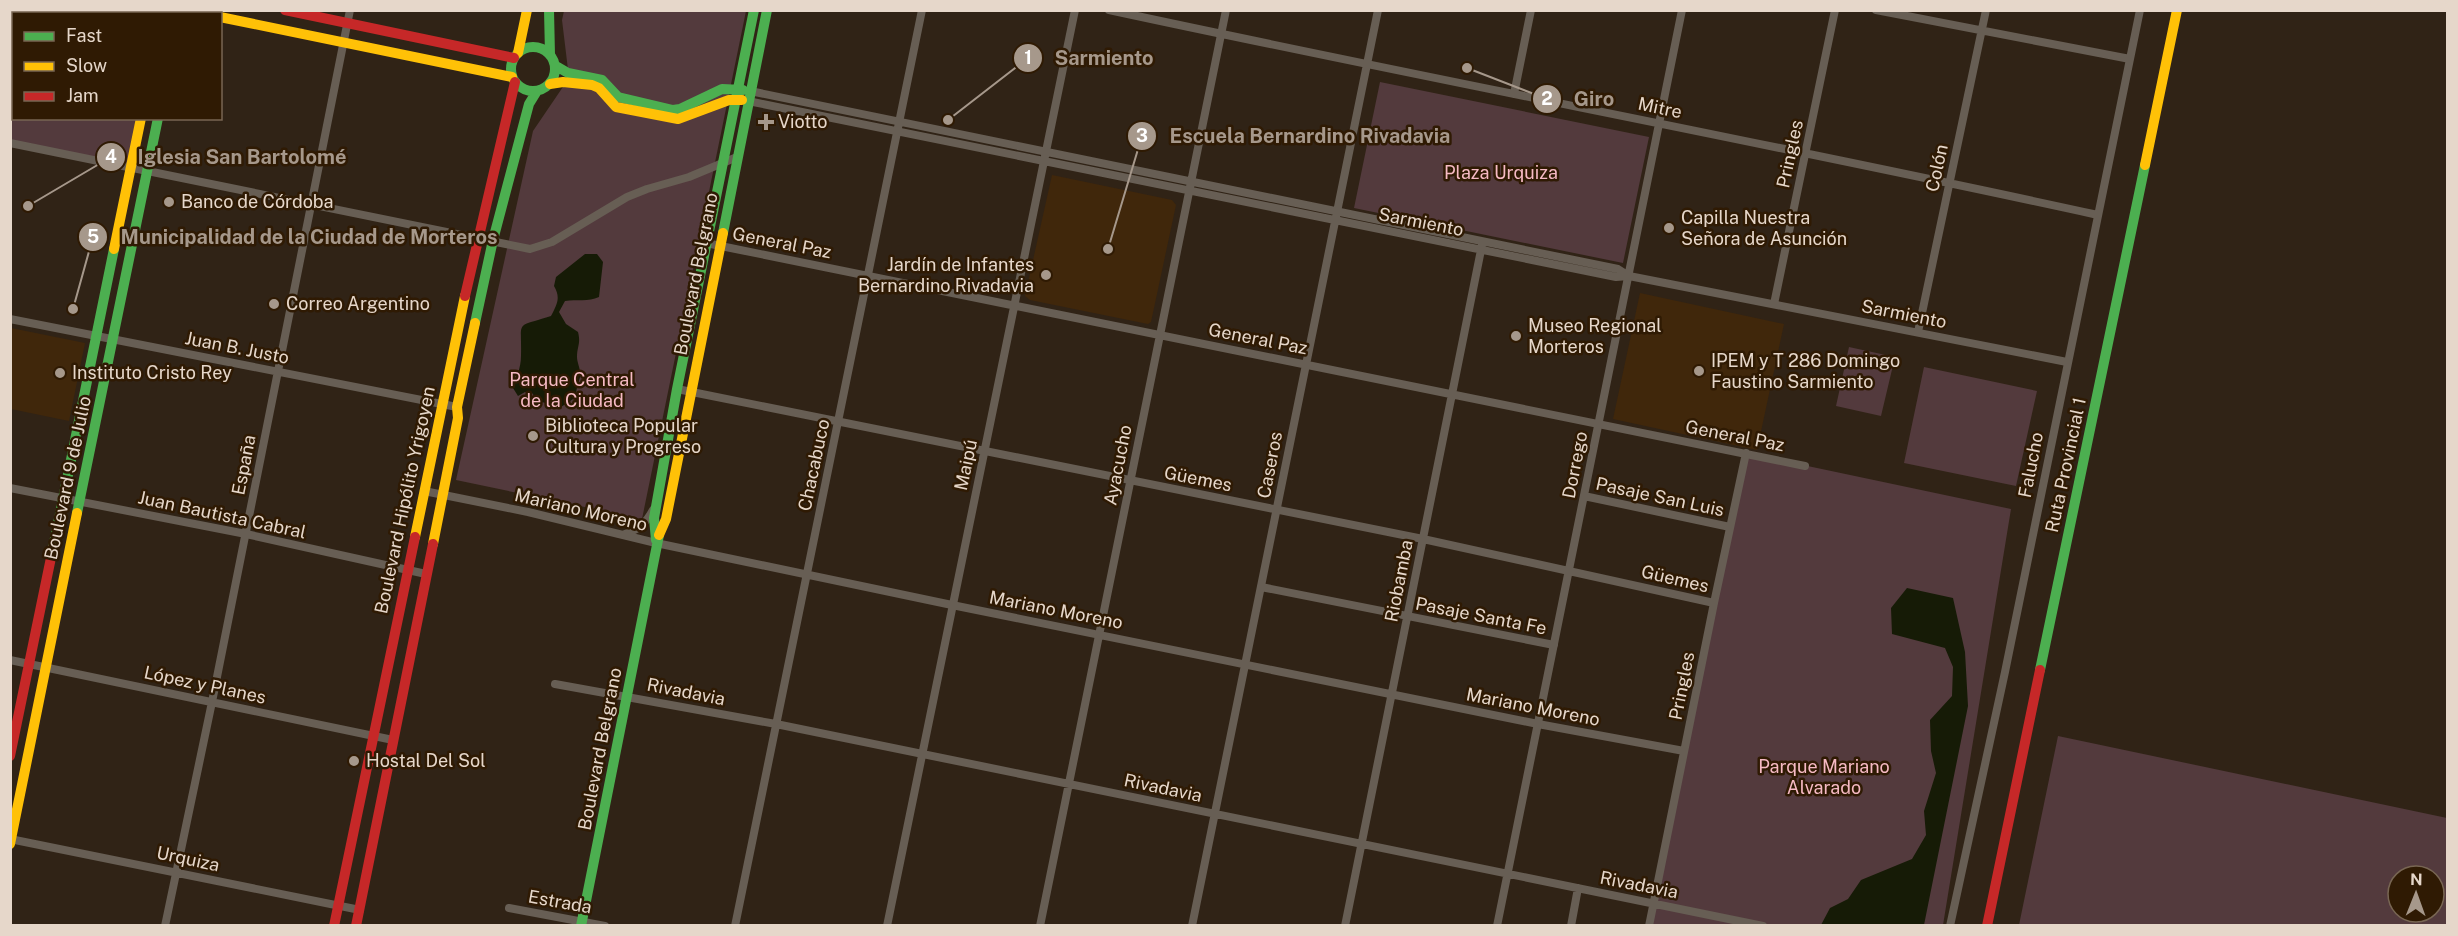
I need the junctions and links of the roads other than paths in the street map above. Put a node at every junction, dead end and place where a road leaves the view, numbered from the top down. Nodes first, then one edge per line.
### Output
1 (285, 10) edge
2 (350, 10) edge
3 (527, 10) edge
4 (549, 10) edge
5 (754, 10) edge
6 (767, 10) edge
7 (922, 10) edge
8 (1075, 10) edge
9 (1109, 10) edge
10 (1226, 10) edge
11 (1378, 10) edge
12 (1531, 10) edge
13 (1683, 10) edge
14 (1835, 10) edge
15 (1876, 10) edge
16 (1986, 10) edge
17 (2140, 10) edge
18 (2177, 10) edge
19 (222, 17) edge
20 (347, 23) junction
21 (1981, 31) junction
22 (1221, 34) junction
23 (344, 42) junction
24 (516, 55) junction
25 (550, 55) junction
26 (2130, 59) junction
27 (1366, 65) junction
28 (556, 66) junction
29 (514, 80) junction
30 (550, 84) junction
31 (537, 91) junction
32 (737, 94) junction
33 (1514, 94) junction
34 (749, 96) junction
35 (646, 108) junction
36 (141, 120) edge
37 (158, 120) edge
38 (1660, 123) junction
39 (900, 127) junction
40 (10, 143) edge
41 (1805, 155) junction
42 (737, 157) junction
43 (1045, 157) junction
44 (722, 163) junction
45 (131, 169) junction
46 (147, 172) junction
47 (1950, 182) junction
48 (1190, 187) junction
49 (311, 205) junction
50 (2098, 215) junction
51 (1336, 216) junction
52 (477, 237) junction
53 (493, 240) junction
54 (706, 243) junction
55 (719, 246) junction
56 (1482, 246) junction
57 (868, 276) junction
58 (1629, 276) junction
59 (1774, 304) junction
60 (1014, 306) junction
61 (10, 319) edge
62 (1918, 332) junction
63 (1160, 334) junction
64 (97, 336) junction
65 (114, 339) junction
66 (2067, 362) junction
67 (1306, 364) junction
68 (278, 372) junction
69 (677, 389) junction
70 (690, 391) junction
71 (1452, 394) junction
72 (442, 405) junction
73 (457, 408) junction
74 (838, 420) junction
75 (1599, 424) junction
76 (984, 450) junction
77 (1746, 453) junction
78 (1805, 466) dead end
79 (1130, 481) junction
80 (10, 488) edge
81 (424, 491) junction
82 (442, 495) junction
83 (1584, 496) junction
84 (63, 498) junction
85 (80, 501) junction
86 (656, 506) junction
87 (1276, 510) junction
88 (1730, 527) junction
89 (246, 534) junction
90 (624, 535) junction
91 (1423, 539) junction
92 (656, 543) junction
93 (407, 570) junction
94 (1569, 570) junction
95 (426, 574) junction
96 (807, 575) junction
97 (1261, 587) junction
98 (1714, 603) junction
99 (952, 605) junction
100 (1407, 616) junction
101 (1100, 634) junction
102 (1554, 645) junction
103 (10, 660) edge
104 (1245, 663) junction
105 (29, 664) junction
106 (47, 668) junction
107 (555, 684) dead end
108 (1392, 694) junction
109 (628, 696) junction
110 (212, 702) junction
111 (776, 724) junction
112 (1538, 724) junction
113 (372, 735) junction
114 (393, 740) junction
115 (1684, 751) junction
116 (922, 754) junction
117 (10, 756) edge
118 (1069, 784) junction
119 (1215, 814) junction
120 (11, 841) edge
121 (1361, 844) junction
122 (177, 872) junction
123 (1508, 874) junction
124 (1578, 888) junction
125 (1654, 904) junction
126 (338, 905) junction
127 (509, 908) dead end
128 (360, 910) junction
129 (582, 923) edge
130 (165, 926) edge
131 (334, 926) edge
132 (356, 926) edge
133 (605, 926) edge
134 (735, 926) edge
135 (887, 926) edge
136 (1041, 926) edge
137 (1192, 926) edge
138 (1345, 926) edge
139 (1497, 926) edge
140 (1571, 926) edge
141 (1649, 926) edge
142 (1763, 926) edge
143 (1950, 926) edge
144 (1987, 926) edge

1 - 20 street
2 - 20 street, España
3 - 24 street
4 - 25 street
5 - 32 street, Boulevard Belgrano
6 - 34 street, Boulevard Belgrano
7 - 39 street, Chacabuco
8 - 43 street, Maipú
9 - 22 street, Mitre
10 - 22 street, Ayacucho
11 - 27 street, Caseros
12 - 33 street
13 - 38 street, Dorrego
14 - 41 street, Pringles
15 - 21 street
16 - 21 street, Colón
17 - 26 street, Falucho
18 - 144 street, Ruta Provincial 1
19 - 23 street
20 - 23 street, España
20 - 24 street
21 - 26 street
21 - 47 street, Colón
22 - 27 street, Mitre
22 - 48 street, Ayacucho
23 - 29 street
23 - 49 street, España
24 - 25 street
24 - 29 street
25 - 28 street
26 - 50 street, Falucho
27 - 33 street, Mitre
27 - 51 street, Caseros
28 - 30 street
28 - 35 street
29 - 31 street
29 - 52 street, Boulevard Hipólito Yrigoyen
30 - 31 street
30 - 35 street
31 - 53 street, Boulevard Hipólito Yrigoyen
32 - 34 street
32 - 35 street
32 - 44 street, Boulevard Belgrano
33 - 38 street, Mitre
34 - 39 street, Sarmiento
34 - 42 street, Boulevard Belgrano
36 - 45 street, Boulevard 9 de Julio
37 - 46 street, Boulevard 9 de Julio
38 - 41 street, Mitre
38 - 58 street, Dorrego
39 - 43 street, Sarmiento
39 - 57 street, Chacabuco
40 - 45 street
41 - 47 street, Mitre
41 - 59 street, Pringles
42 - 44 street
42 - 55 street, Boulevard Belgrano
43 - 48 street, Sarmiento
43 - 60 street, Maipú
44 - 53 street
44 - 54 street, Boulevard Belgrano
45 - 46 street
45 - 64 street, Boulevard 9 de Julio
46 - 49 street
46 - 65 street, Boulevard 9 de Julio
47 - 50 street, Mitre
47 - 62 street, Colón
48 - 51 street, Sarmiento
48 - 63 street, Ayacucho
49 - 52 street
49 - 68 street, España
50 - 66 street, Falucho
51 - 56 street, Sarmiento
51 - 67 street, Caseros
52 - 53 street
52 - 72 street, Boulevard Hipólito Yrigoyen
53 - 73 street, Boulevard Hipólito Yrigoyen
54 - 55 street, General Paz
54 - 69 street, Boulevard Belgrano
55 - 57 street, General Paz
55 - 70 street, Boulevard Belgrano
56 - 58 street, Sarmiento
56 - 71 street, Riobamba
57 - 60 street, General Paz
57 - 74 street, Chacabuco
58 - 59 street, Sarmiento
58 - 75 street, Dorrego
59 - 62 street, Sarmiento
60 - 63 street, General Paz
60 - 76 street, Maipú
61 - 64 street, Juan B. Justo
62 - 66 street, Sarmiento
63 - 67 street, General Paz
63 - 79 street, Ayacucho
64 - 65 street, Juan B. Justo
64 - 84 street, Boulevard 9 de Julio
65 - 68 street, Juan B. Justo
65 - 85 street, Boulevard 9 de Julio
66 - 143 street, Falucho
67 - 71 street, General Paz
67 - 87 street, Caseros
68 - 72 street, Juan B. Justo
68 - 89 street, España
69 - 70 street, Güemes
69 - 86 street, Boulevard Belgrano
70 - 74 street, Güemes
70 - 92 street, Boulevard Belgrano
71 - 75 street, General Paz
71 - 91 street, Riobamba
72 - 73 street, Juan B. Justo
72 - 81 street, Boulevard Hipólito Yrigoyen
73 - 82 street, Boulevard Hipólito Yrigoyen
74 - 76 street, Güemes
74 - 96 street, Chacabuco
75 - 77 street, General Paz
75 - 83 street, Dorrego
76 - 79 street, Güemes
76 - 99 street, Maipú
77 - 78 street, General Paz
77 - 88 street, Pringles
79 - 87 street, Güemes
79 - 101 street, Ayacucho
80 - 84 street, Juan Bautista Cabral
81 - 82 street, Mariano Moreno
81 - 93 street, Boulevard Hipólito Yrigoyen
82 - 90 street, Mariano Moreno
82 - 95 street, Boulevard Hipólito Yrigoyen
83 - 88 street, Pasaje San Luis
83 - 94 street, Dorrego
84 - 85 street, Juan Bautista Cabral
84 - 105 street, Boulevard 9 de Julio
85 - 89 street, Juan Bautista Cabral
85 - 106 street, Boulevard 9 de Julio
86 - 90 street
86 - 92 street, Boulevard Belgrano
87 - 91 street, Güemes
87 - 97 street, Caseros
88 - 98 street, Pringles
89 - 93 street, Juan Bautista Cabral
89 - 110 street, España
90 - 92 street, Mariano Moreno
91 - 94 street, Güemes
91 - 100 street, Riobamba
92 - 96 street, Mariano Moreno
92 - 109 street, Boulevard Belgrano
93 - 95 street, Juan Bautista Cabral
93 - 113 street, Boulevard Hipólito Yrigoyen
94 - 98 street, Güemes
94 - 102 street, Dorrego
95 - 114 street, Boulevard Hipólito Yrigoyen
96 - 99 street, Mariano Moreno
96 - 111 street, Chacabuco
97 - 100 street, Pasaje Santa Fe
97 - 104 street, Caseros
98 - 115 street, Pringles
99 - 101 street, Mariano Moreno
99 - 116 street, Maipú
100 - 102 street, Pasaje Santa Fe
100 - 108 street, Riobamba
101 - 104 street, Mariano Moreno
101 - 118 street, Ayacucho
102 - 112 street, Dorrego
103 - 105 street, López y Planes
104 - 108 street, Mariano Moreno
104 - 119 street, Caseros
105 - 106 street, López y Planes
105 - 117 street, Boulevard 9 de Julio
106 - 110 street, López y Planes
106 - 120 street, Boulevard 9 de Julio
107 - 109 street, Rivadavia
108 - 112 street, Mariano Moreno
108 - 121 street, Riobamba
109 - 111 street, Rivadavia
109 - 129 street, Boulevard Belgrano
110 - 113 street, López y Planes
110 - 122 street, España
111 - 116 street, Rivadavia
111 - 134 street, Chacabuco
112 - 115 street, Mariano Moreno
112 - 123 street, Dorrego
113 - 114 street, López y Planes
113 - 126 street, Boulevard Hipólito Yrigoyen
114 - 128 street, Boulevard Hipólito Yrigoyen
115 - 125 street, Pringles
116 - 118 street, Rivadavia
116 - 135 street, Maipú
118 - 119 street, Rivadavia
118 - 136 street, Ayacucho
119 - 121 street, Rivadavia
119 - 137 street, Caseros
120 - 122 street, Urquiza
121 - 123 street, Rivadavia
121 - 138 street, Riobamba
122 - 126 street, Urquiza
122 - 130 street, España
123 - 124 street, Rivadavia
123 - 139 street, Dorrego
124 - 125 street, Rivadavia
124 - 140 street
125 - 141 street, Pringles
125 - 142 street, Rivadavia
126 - 128 street, Urquiza
126 - 131 street, Boulevard Hipólito Yrigoyen
127 - 129 street, Estrada
128 - 132 street, Boulevard Hipólito Yrigoyen
129 - 133 street, Estrada

